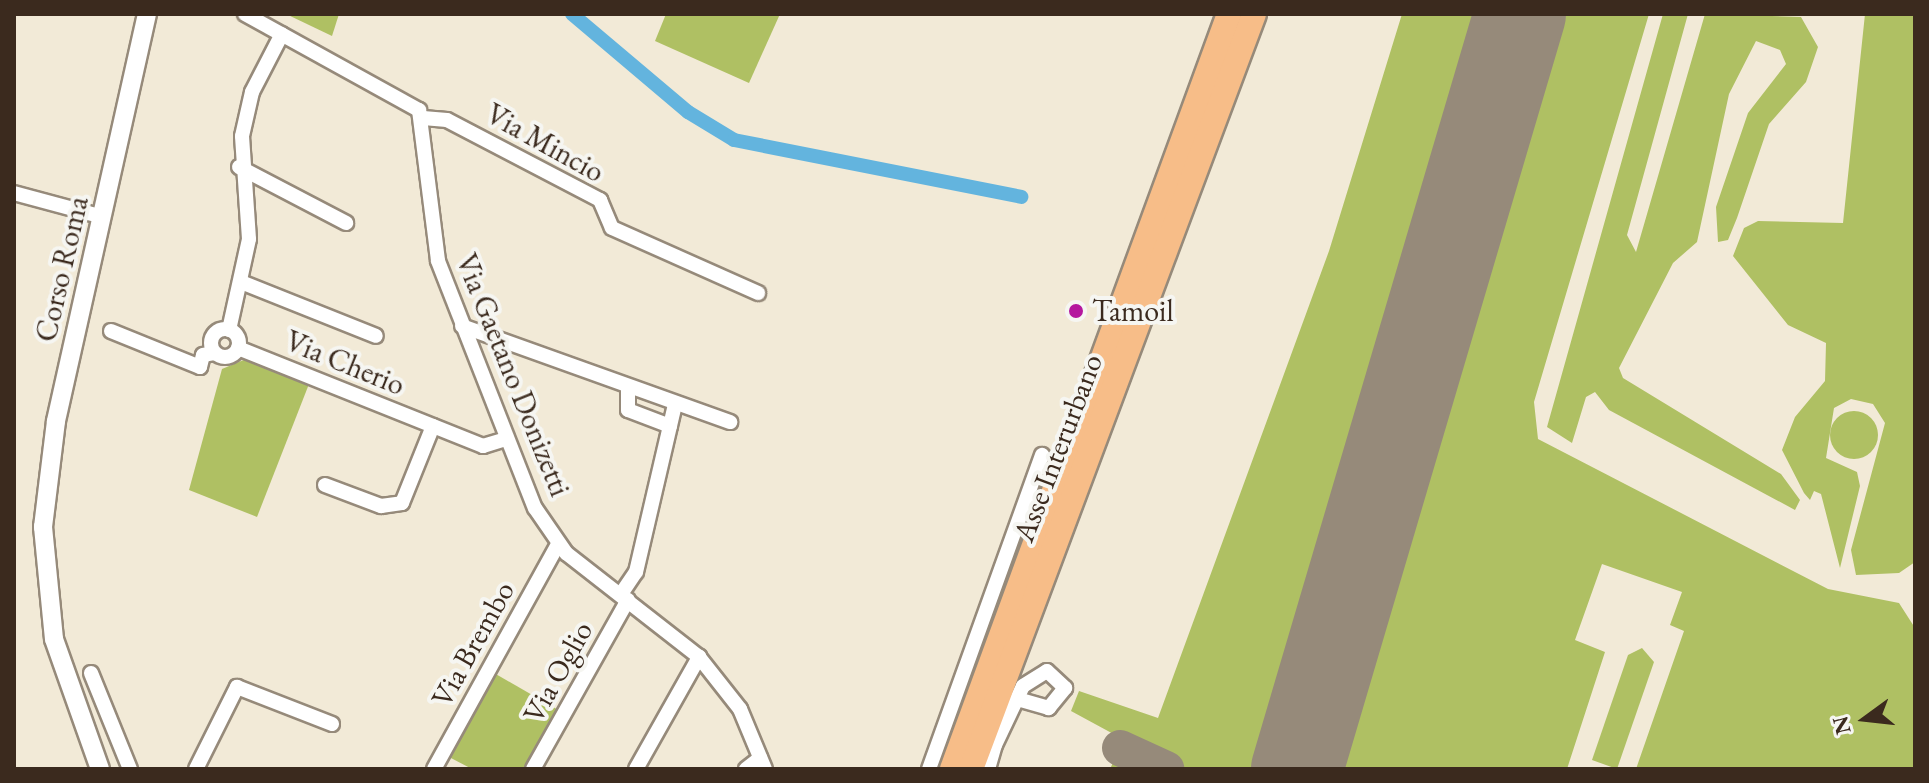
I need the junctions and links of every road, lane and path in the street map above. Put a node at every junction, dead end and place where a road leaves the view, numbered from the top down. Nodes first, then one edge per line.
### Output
1 (147, 14) edge
2 (245, 14) edge
3 (1229, 14) edge
4 (1254, 14) edge
5 (282, 34) junction
6 (423, 118) junction
7 (239, 167) junction
8 (14, 193) edge
9 (103, 217) junction
10 (346, 223) dead end
11 (241, 282) junction
12 (758, 293) dead end
13 (462, 326) junction
14 (229, 330) junction
15 (111, 331) dead end
16 (376, 336) dead end
17 (238, 348) junction
18 (214, 353) junction
19 (628, 388) junction
20 (675, 404) junction
21 (730, 422) dead end
22 (433, 426) junction
23 (670, 426) junction
24 (503, 440) junction
25 (1042, 455) dead end
26 (325, 485) dead end
27 (558, 544) junction
28 (624, 597) junction
29 (699, 657) junction
30 (91, 673) dead end
31 (1018, 699) dead end
32 (332, 724) dead end
33 (762, 764) edge
34 (100, 769) edge
35 (130, 769) edge
36 (196, 769) edge
37 (434, 769) edge
38 (533, 769) edge
39 (636, 769) edge
40 (746, 769) edge
41 (929, 769) edge
42 (952, 769) edge
43 (971, 769) edge
44 (988, 769) edge

1 - 9 street, Corso Roma
2 - 5 street
3 - 42 highway, Asse Interurbano
4 - 43 highway, Asse Interurbano
5 - 6 street
5 - 7 street
6 - 12 street, Via Mincio
6 - 13 street, Via Gaetano Donizetti
7 - 10 street
7 - 11 street
8 - 9 street
9 - 34 street, Corso Roma
11 - 14 street
11 - 16 street
13 - 19 street
13 - 24 street, Via Gaetano Donizetti
14 - 17 street
14 - 18 street
15 - 18 street
17 - 18 street
17 - 22 street, Via Cherio
19 - 20 street
19 - 23 street
20 - 21 street
20 - 23 street, Via Oglio
22 - 24 street, Via Cherio
22 - 26 street, Via Cherio
23 - 28 street, Via Oglio
24 - 27 street, Via Gaetano Donizetti
25 - 41 street
27 - 28 street, Via Gaetano Donizetti
27 - 37 street, Via Brembo
28 - 29 street, Via Gaetano Donizetti
28 - 38 street, Via Oglio
29 - 33 street, Via Gaetano Donizetti
29 - 39 street
30 - 35 street
31 - 44 street
32 - 36 street
33 - 40 street

